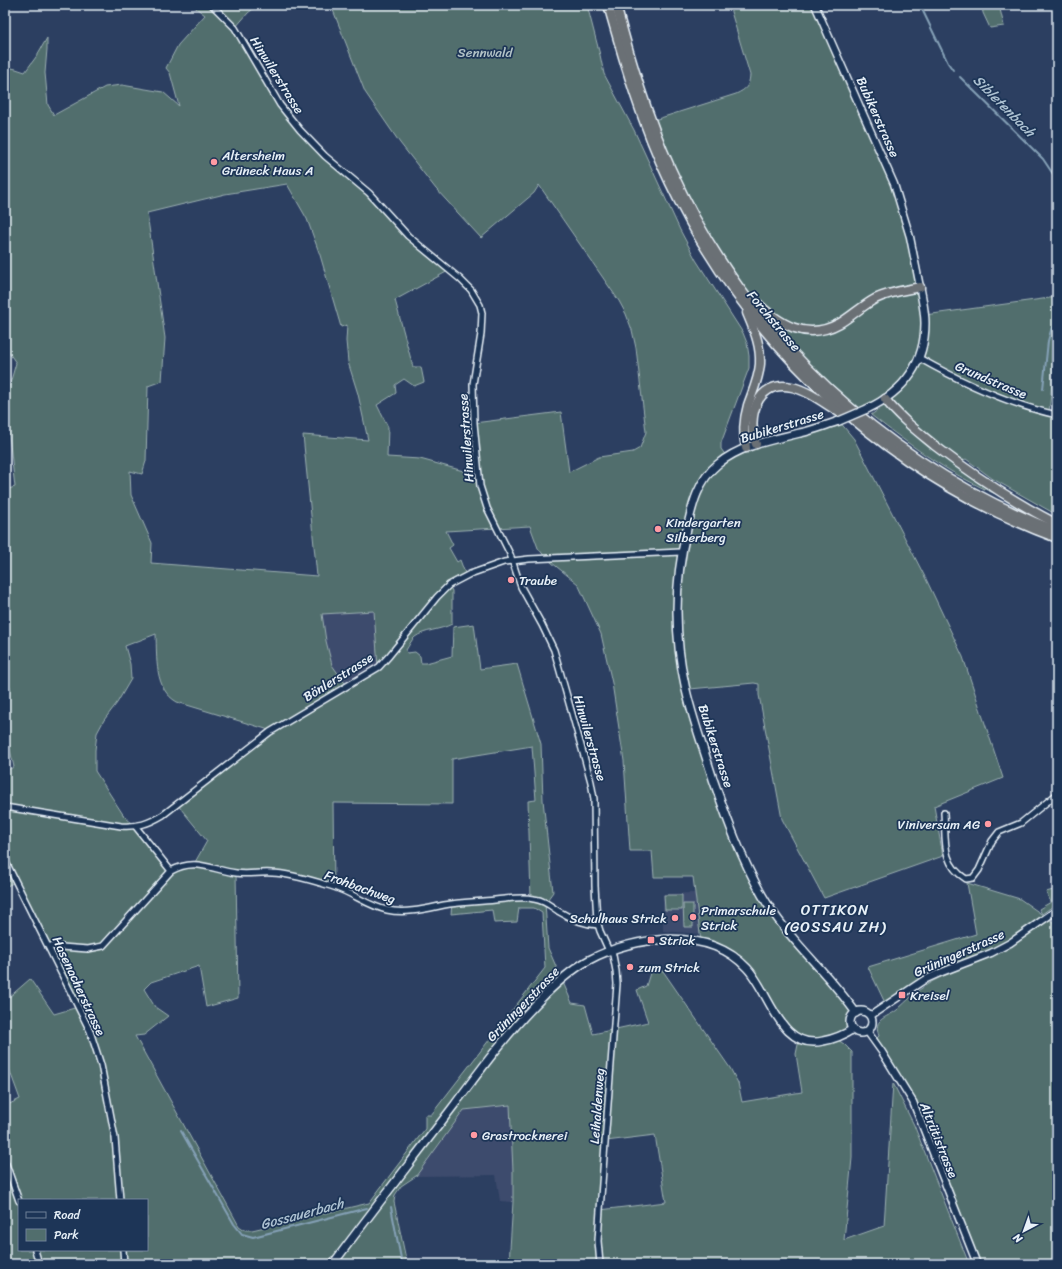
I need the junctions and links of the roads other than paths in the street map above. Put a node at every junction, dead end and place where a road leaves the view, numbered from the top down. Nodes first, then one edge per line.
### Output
1 (212, 5) edge
2 (608, 5) edge
3 (616, 5) edge
4 (815, 5) edge
5 (738, 285) junction
6 (920, 287) junction
7 (742, 302) junction
8 (919, 358) junction
9 (885, 399) junction
10 (1057, 416) edge
11 (859, 424) junction
12 (756, 444) junction
13 (746, 448) junction
14 (1057, 524) edge
15 (1057, 531) edge
16 (1057, 538) edge
17 (681, 552) junction
18 (512, 561) junction
19 (1057, 794) edge
20 (5, 807) edge
21 (944, 813) dead end
22 (136, 826) junction
23 (5, 860) edge
24 (171, 871) junction
25 (1057, 910) edge
26 (598, 925) junction
27 (48, 946) junction
28 (610, 951) junction
29 (856, 1013) junction
30 (870, 1016) junction
31 (853, 1029) junction
32 (867, 1031) junction
33 (5, 1161) edge
34 (18, 1199) edge
35 (120, 1199) edge
36 (35, 1251) edge
37 (123, 1251) edge
38 (39, 1264) edge
39 (124, 1264) edge
40 (333, 1264) edge
41 (600, 1264) edge
42 (977, 1264) edge

1 - 18 street, Hinwilerstrasse
2 - 7 highway, Forchstrasse
3 - 5 highway, Forchstrasse
4 - 6 street, Bubikerstrasse
5 - 6 highway
5 - 15 highway, Forchstrasse
6 - 8 main road, Bubikerstrasse
7 - 11 highway, Forchstrasse
7 - 13 highway
8 - 9 main road, Bubikerstrasse
8 - 10 street, Grundstrasse
9 - 12 main road, Bubikerstrasse, bridge
9 - 14 highway
11 - 12 highway
11 - 16 highway, Forchstrasse
12 - 13 main road, Bubikerstrasse
13 - 17 main road, Bubikerstrasse
17 - 18 street, Bönlerstrasse
17 - 29 main road, Bubikerstrasse
18 - 22 street, Bönlerstrasse
18 - 26 street, Hinwilerstrasse
19 - 21 street
20 - 22 street, Bönlerstrasse
22 - 24 street
23 - 27 street, Hasenacherstrasse
24 - 26 street, Frohbachweg
24 - 27 street, Frohbachweg
25 - 30 street, Grüningerstrasse
26 - 28 street, Hinwilerstrasse
27 - 35 street, Hasenacherstrasse
28 - 31 main road, Grüningerstrasse
28 - 40 main road, Grüningerstrasse
28 - 41 street, Leihaldenweg
29 - 30 main road
29 - 31 main road
30 - 32 main road
31 - 32 main road
32 - 42 street, Altrütistrasse
33 - 34 street
36 - 38 street
37 - 39 street

